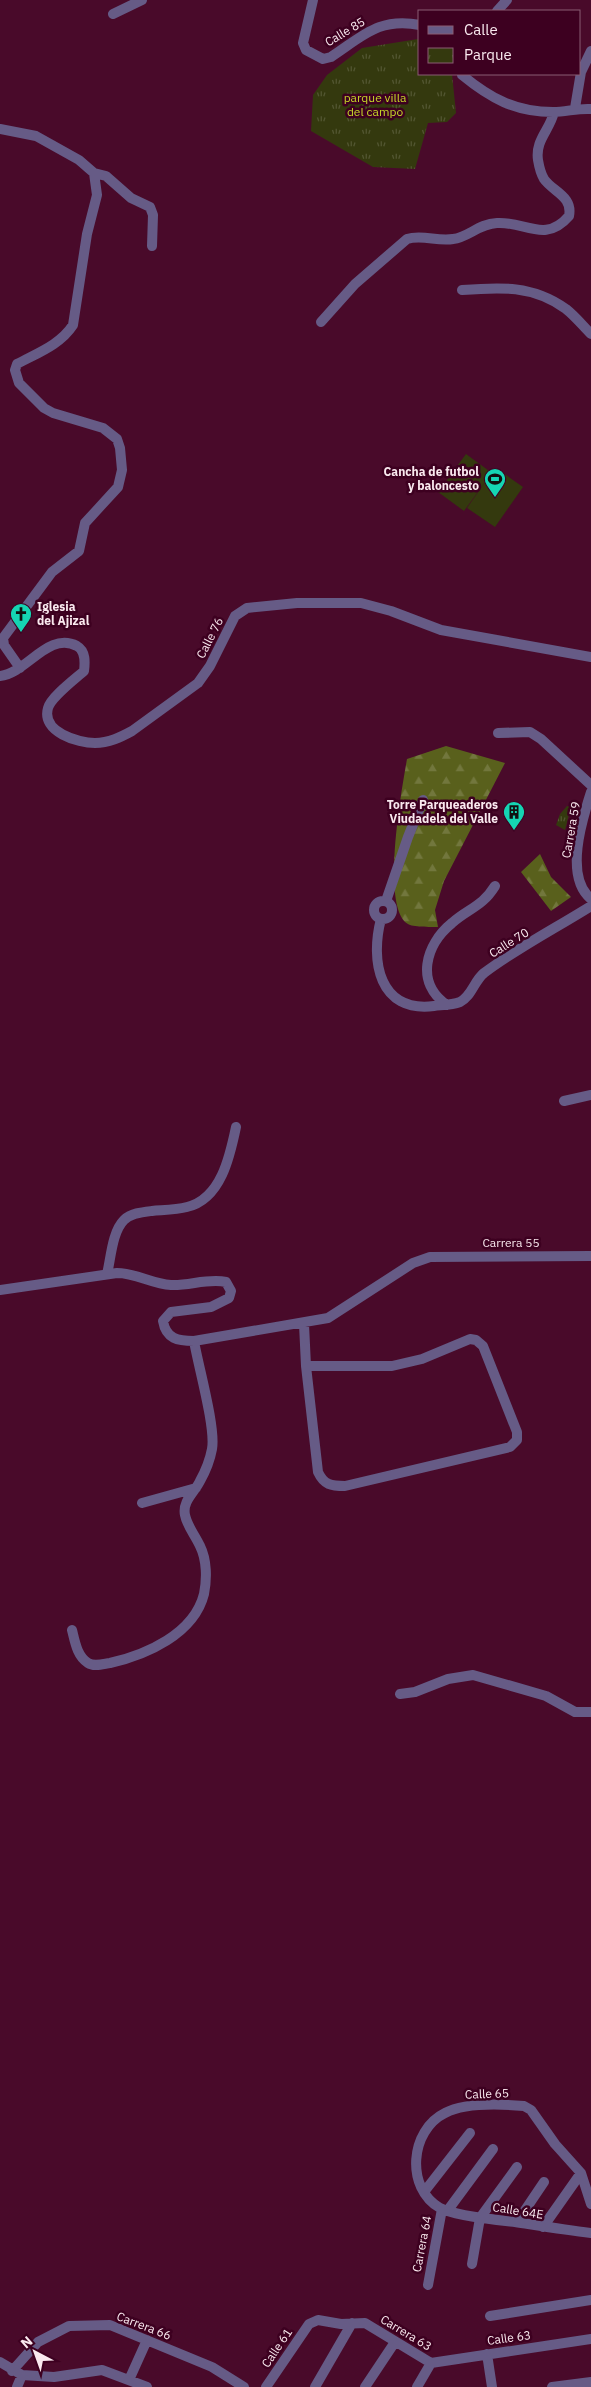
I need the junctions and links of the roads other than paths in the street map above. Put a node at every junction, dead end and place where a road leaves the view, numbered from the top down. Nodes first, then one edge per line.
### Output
1 (142, 0) edge
2 (314, 0) edge
3 (507, 0) edge
4 (498, 10) edge
5 (113, 14) dead end
6 (418, 25) edge
7 (591, 51) edge
8 (462, 75) dead end
9 (575, 108) junction
10 (591, 109) edge
11 (554, 112) junction
12 (0, 129) edge
13 (94, 173) junction
14 (152, 246) dead end
15 (462, 290) dead end
16 (321, 322) dead end
17 (591, 334) edge
18 (591, 656) edge
19 (20, 668) junction
20 (0, 676) edge
21 (498, 733) dead end
22 (591, 785) edge
23 (591, 792) edge
24 (423, 800) dead end
25 (495, 886) dead end
26 (591, 899) edge
27 (591, 906) edge
28 (447, 1005) junction
29 (591, 1095) edge
30 (564, 1101) dead end
31 (236, 1127) dead end
32 (591, 1256) edge
33 (107, 1274) junction
34 (0, 1290) edge
35 (304, 1324) junction
36 (194, 1341) junction
37 (306, 1366) junction
38 (196, 1488) junction
39 (142, 1503) dead end
40 (72, 1630) dead end
41 (400, 1694) dead end
42 (591, 1712) edge
43 (470, 2133) dead end
44 (493, 2150) dead end
45 (517, 2168) dead end
46 (586, 2172) edge
47 (544, 2182) dead end
48 (424, 2192) junction
49 (591, 2204) edge
50 (445, 2209) junction
51 (480, 2218) junction
52 (517, 2222) junction
53 (543, 2227) junction
54 (591, 2233) edge
55 (472, 2264) dead end
56 (428, 2285) dead end
57 (591, 2300) edge
58 (490, 2316) dead end
59 (352, 2322) junction
60 (309, 2324) joint
61 (591, 2339) edge
62 (147, 2340) junction
63 (395, 2342) junction
64 (487, 2354) junction
65 (0, 2362) edge
66 (431, 2363) junction
67 (17, 2373) junction
68 (129, 2380) junction
69 (591, 2382) edge
70 (17, 2387) edge
71 (147, 2387) edge
72 (244, 2387) edge
73 (266, 2387) edge
74 (315, 2387) edge
75 (365, 2387) edge
76 (417, 2387) edge
77 (492, 2387) edge
78 (552, 2387) edge

1 - 5 street
2 - 6 street, Calle 85
3 - 4 street
7 - 9 street
8 - 11 street
9 - 10 street
9 - 11 street
11 - 16 street
12 - 13 street
13 - 14 street
13 - 19 street
15 - 17 street
18 - 19 street, Calle 76
19 - 20 street
21 - 22 street
23 - 26 street, Carrera 59
24 - 28 street
25 - 28 street
27 - 28 street, Calle 70
29 - 30 street
31 - 33 street
32 - 35 street, Carrera 55
33 - 34 street
33 - 36 street
35 - 36 street
35 - 37 street
36 - 38 street
37 - 37 street
38 - 39 street
38 - 40 street
41 - 42 street
43 - 48 street
44 - 50 street, Carrera 64
45 - 51 street
46 - 48 street, Calle 65
46 - 49 street
46 - 53 street
47 - 52 street
48 - 50 street
50 - 51 street, Calle 64E
50 - 56 street, Carrera 64
51 - 52 street, Calle 64E
51 - 55 street
52 - 53 street, Calle 64E
53 - 54 street, Calle 64E
57 - 58 street
59 - 60 street, Carrera 63
59 - 63 street, Carrera 63
59 - 74 street
60 - 73 street, Calle 61
61 - 64 street, Calle 63
62 - 67 street, Carrera 66
62 - 68 street
62 - 72 street, Carrera 66
63 - 66 street, Carrera 63
63 - 75 street
64 - 66 street, Calle 63
64 - 77 street
65 - 67 street
66 - 76 street
67 - 68 street
67 - 70 street, Carrera 66
68 - 71 street
69 - 78 street

